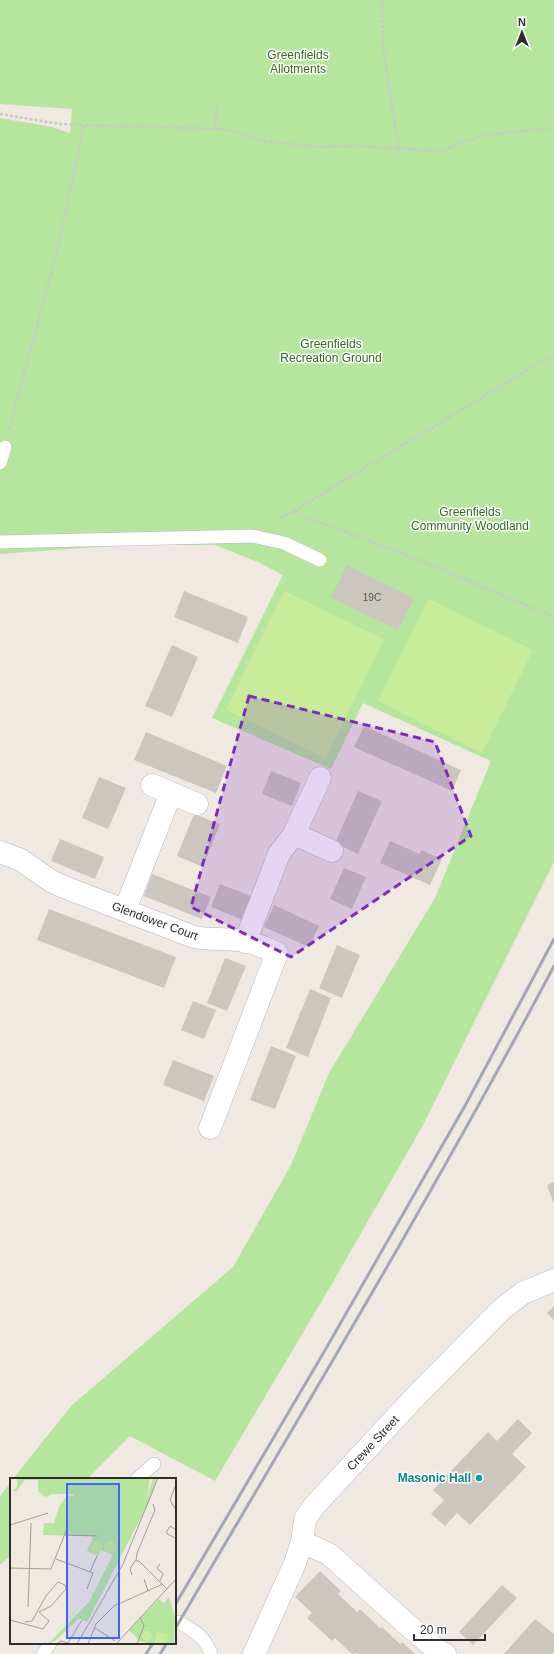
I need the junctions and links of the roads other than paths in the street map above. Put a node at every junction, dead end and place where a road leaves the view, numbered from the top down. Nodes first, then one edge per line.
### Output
1 (5, 447) road end
2 (0, 463) edge
3 (0, 542) edge
4 (320, 560) dead end
5 (320, 778) dead end
6 (198, 804) dead end
7 (294, 834) junction
8 (332, 851) dead end
9 (0, 852) edge
10 (125, 910) junction
11 (245, 942) junction
12 (210, 1128) dead end
13 (554, 1280) edge
14 (154, 1464) dead end
15 (138, 1478) edge
16 (302, 1542) junction
17 (179, 1622) dead end
18 (49, 1644) edge
19 (44, 1654) edge
20 (211, 1654) edge
21 (254, 1654) edge
22 (445, 1654) edge

1 - 2 lane
3 - 4 lane
5 - 7 street
6 - 10 street
7 - 8 street
7 - 11 street
9 - 10 street, Glendower Court
10 - 11 street, Glendower Court
11 - 12 street, Glendower Court
13 - 16 street, Crewe Street
14 - 15 lane
16 - 21 street, Crewe Street
16 - 22 street
17 - 20 lane
18 - 19 lane

